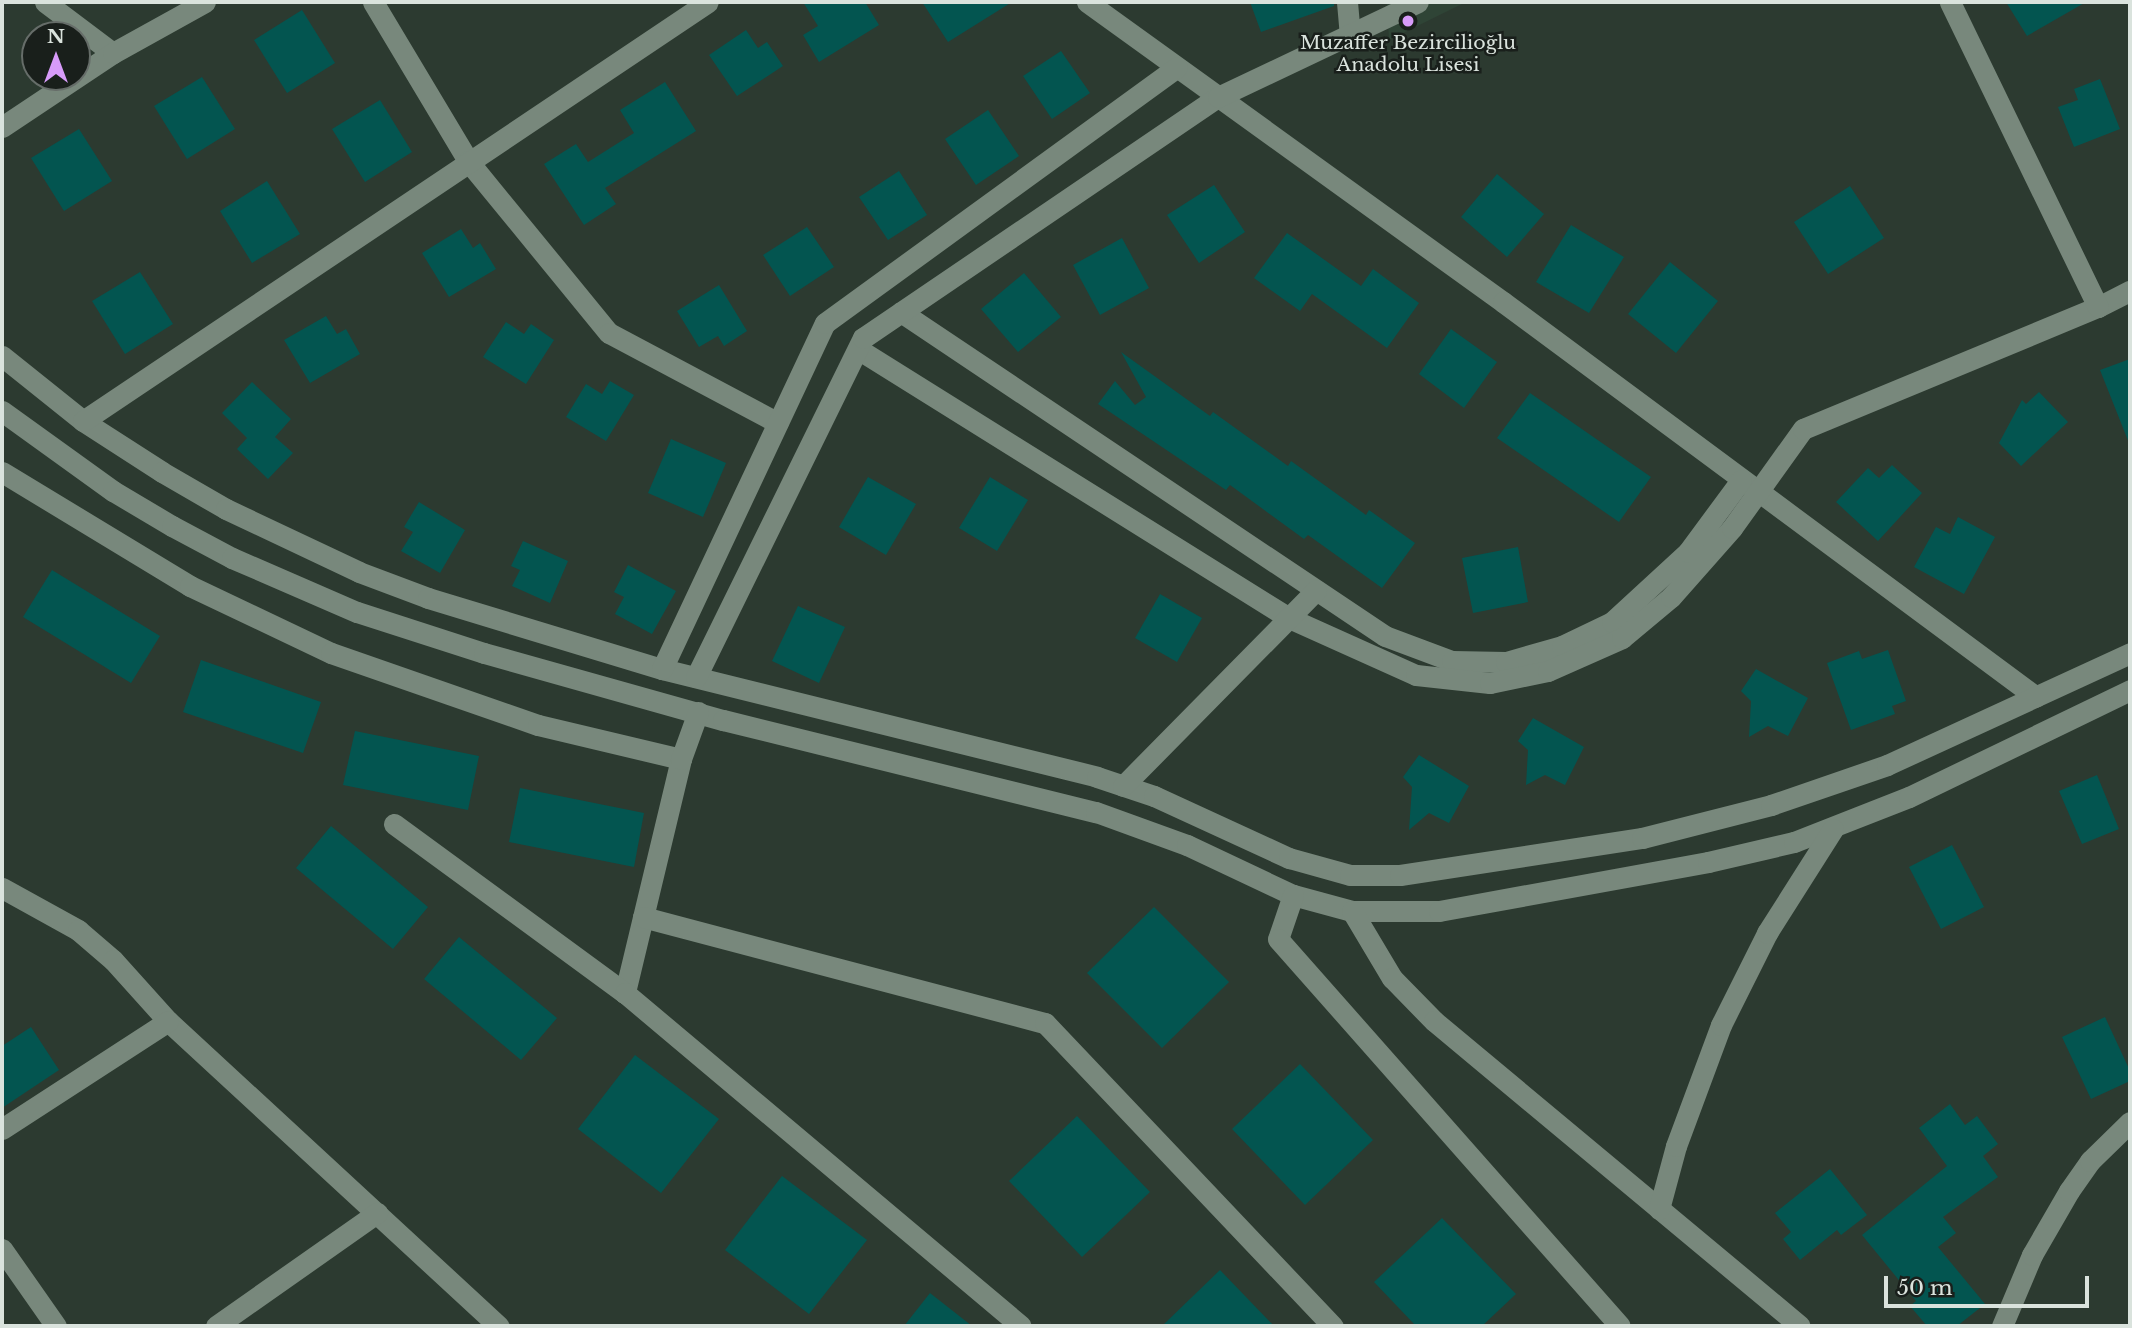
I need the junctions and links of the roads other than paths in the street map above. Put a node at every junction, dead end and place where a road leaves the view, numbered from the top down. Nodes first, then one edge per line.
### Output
1 (45, 2) edge
2 (205, 2) edge
3 (373, 2) edge
4 (708, 2) edge
5 (1087, 2) edge
6 (1347, 2) edge
7 (1418, 2) edge
8 (1950, 2) edge
9 (1350, 36) junction
10 (113, 53) junction
11 (1177, 67) junction
12 (1218, 97) junction
13 (2, 127) edge
14 (468, 161) junction
15 (2130, 291) edge
16 (2098, 307) junction
17 (901, 312) junction
18 (858, 349) junction
19 (2, 356) edge
20 (2, 411) edge
21 (83, 421) junction
22 (778, 423) junction
23 (2, 472) edge
24 (1749, 486) junction
25 (1317, 590) junction
26 (1289, 618) junction
27 (2130, 653) edge
28 (663, 669) junction
29 (696, 677) junction
30 (2130, 690) edge
31 (2036, 697) junction
32 (698, 712) junction
33 (681, 759) junction
34 (1123, 786) junction
35 (394, 824) dead end
36 (1833, 829) junction
37 (2, 888) edge
38 (1293, 895) junction
39 (1352, 911) junction
40 (643, 917) junction
41 (625, 993) junction
42 (168, 1021) junction
43 (2130, 1122) edge
44 (2, 1129) edge
45 (1659, 1209) junction
46 (377, 1213) junction
47 (2, 1249) edge
48 (56, 1326) edge
49 (216, 1326) edge
50 (499, 1326) edge
51 (1021, 1326) edge
52 (1333, 1326) edge
53 (1620, 1326) edge
54 (1800, 1326) edge
55 (2002, 1326) edge

1 - 10 street
2 - 10 street
3 - 14 street
4 - 14 street
5 - 11 street
6 - 9 street
7 - 9 street
8 - 16 street
9 - 12 street
10 - 13 street
11 - 12 street
11 - 22 street
12 - 17 street
12 - 24 street
14 - 21 street
14 - 22 street
15 - 16 street
16 - 24 street
17 - 18 street
17 - 25 street
18 - 26 street
18 - 29 street
19 - 21 street
20 - 32 street
21 - 28 street
22 - 28 street
23 - 33 street
24 - 25 street
24 - 26 street
24 - 31 street
25 - 26 street
26 - 34 street
27 - 31 street
28 - 29 street
29 - 34 street
30 - 36 street
31 - 34 street
32 - 33 street
32 - 38 street
33 - 40 street
35 - 41 street
36 - 39 street
36 - 45 street
37 - 42 street
38 - 39 street
38 - 53 street
39 - 45 street
40 - 41 street
40 - 52 street
41 - 51 street
42 - 44 street
42 - 46 street
43 - 55 street
45 - 54 street
46 - 49 street
46 - 50 street
47 - 48 street

